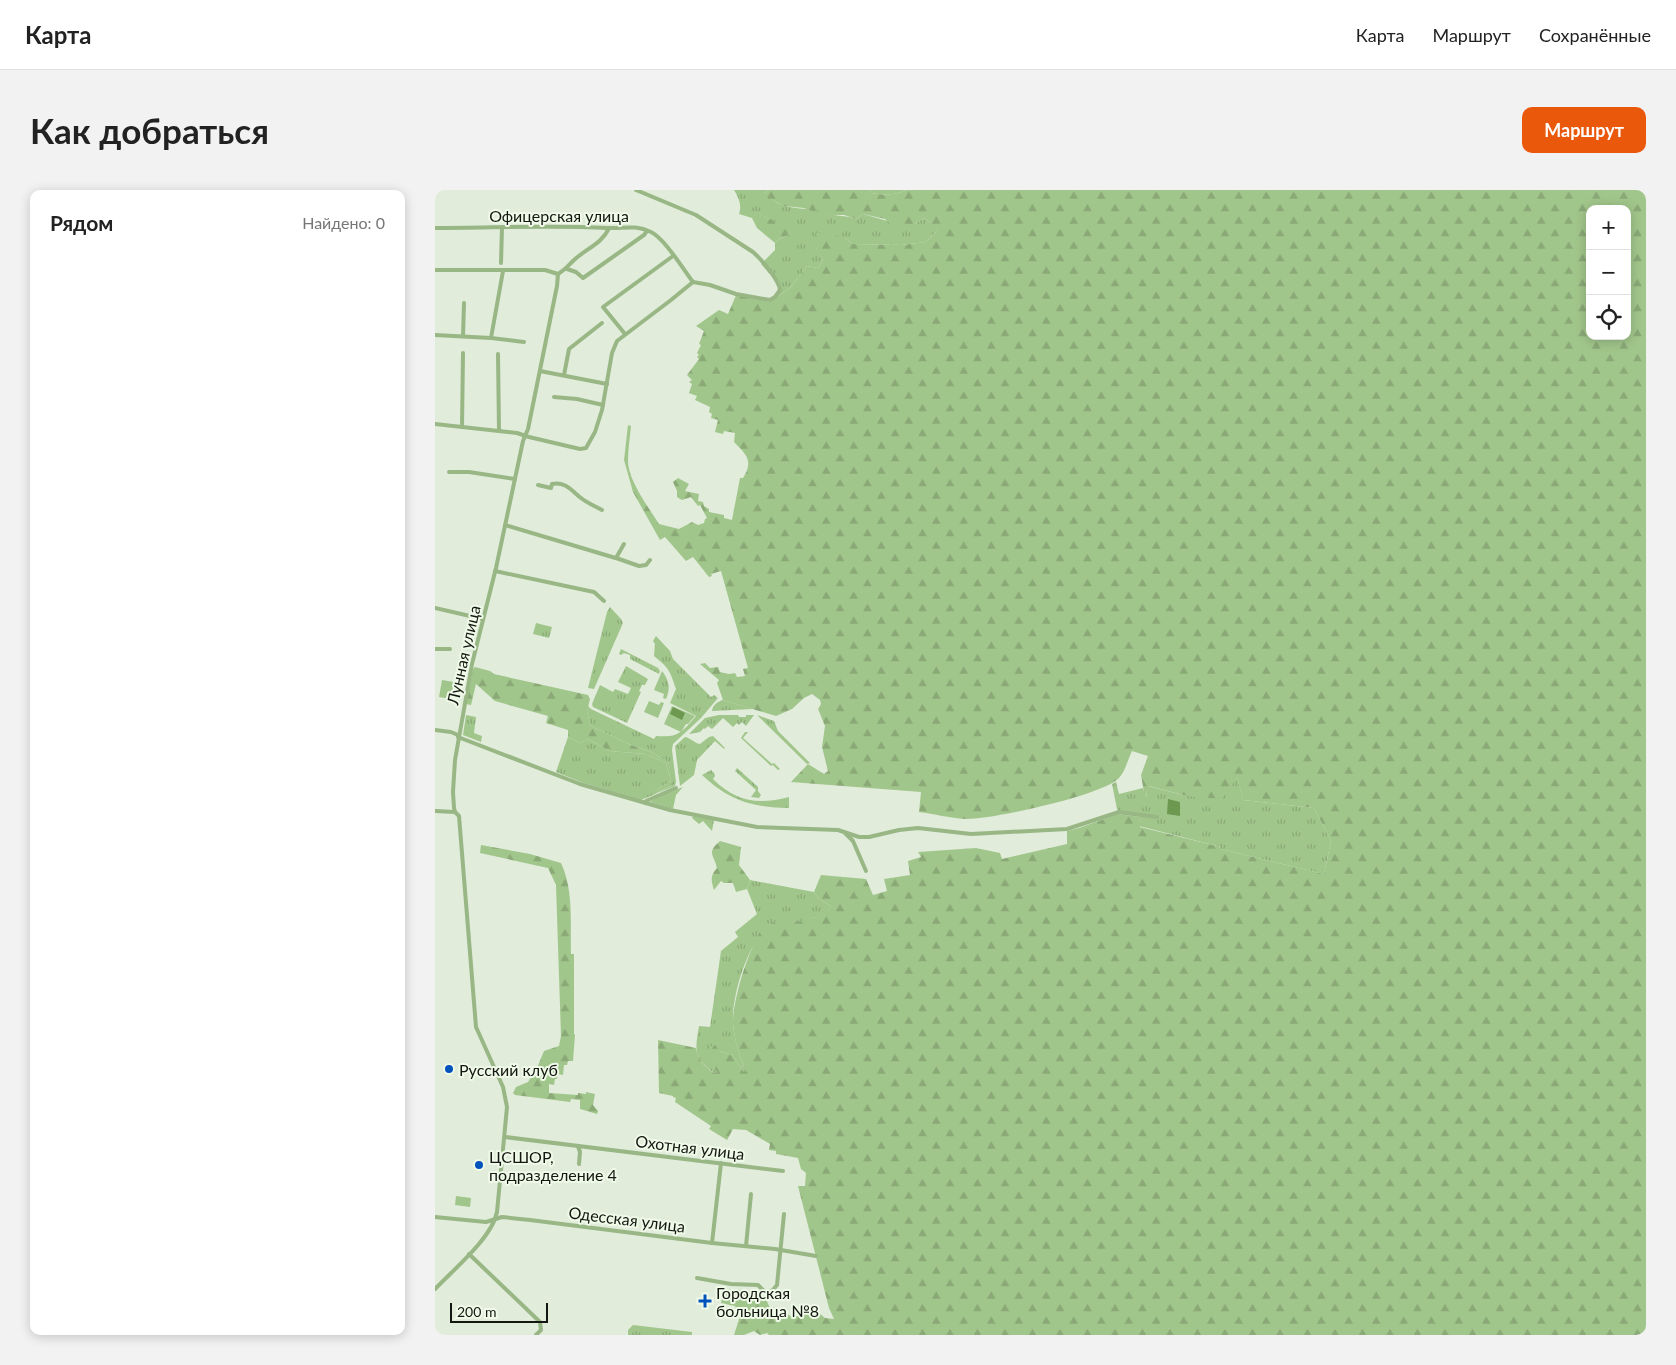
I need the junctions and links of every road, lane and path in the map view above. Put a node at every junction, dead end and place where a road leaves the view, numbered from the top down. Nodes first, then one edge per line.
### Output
1 (636, 190) edge
2 (435, 228) edge
3 (502, 228) junction
4 (609, 228) junction
5 (647, 231) junction
6 (673, 256) junction
7 (501, 263) dead end
8 (567, 269) junction
9 (435, 270) edge
10 (503, 270) junction
11 (558, 274) junction
12 (693, 282) junction
13 (464, 303) dead end
14 (602, 323) dead end
15 (625, 334) junction
16 (435, 335) edge
17 (463, 336) junction
18 (491, 338) junction
19 (524, 342) dead end
20 (463, 353) dead end
21 (498, 354) dead end
22 (540, 371) junction
23 (564, 375) junction
24 (607, 384) junction
25 (554, 396) dead end
26 (603, 405) junction
27 (435, 424) edge
28 (462, 427) junction
29 (499, 431) junction
30 (525, 436) junction
31 (449, 472) dead end
32 (515, 479) junction
33 (539, 485) dead end
34 (602, 510) dead end
35 (505, 525) junction
36 (624, 544) dead end
37 (616, 558) junction
38 (651, 560) dead end
39 (495, 571) junction
40 (604, 600) dead end
41 (435, 608) edge
42 (483, 619) junction
43 (435, 649) edge
44 (451, 649) dead end
45 (435, 730) edge
46 (458, 736) junction
47 (676, 788) dead end
48 (645, 803) junction
49 (435, 811) edge
50 (455, 812) junction
51 (1157, 817) dead end
52 (843, 831) junction
53 (865, 870) dead end
54 (505, 1137) junction
55 (578, 1146) junction
56 (721, 1163) junction
57 (579, 1164) dead end
58 (783, 1171) dead end
59 (751, 1194) dead end
60 (784, 1214) dead end
61 (435, 1217) edge
62 (495, 1219) junction
63 (712, 1243) junction
64 (746, 1246) junction
65 (780, 1250) junction
66 (469, 1254) junction
67 (816, 1256) dead end
68 (697, 1278) dead end
69 (435, 1289) edge
70 (536, 1335) edge

1 - 12 street
2 - 3 street, Офицерская улица
3 - 4 street, Офицерская улица
3 - 7 street
4 - 5 street, Офицерская улица
4 - 8 street
5 - 6 street, Офицерская улица
5 - 8 street
6 - 12 street, Офицерская улица
6 - 15 street
8 - 11 street
9 - 10 street
10 - 11 street
10 - 18 street
11 - 22 street, Лунная улица
12 - 15 street
13 - 17 street
14 - 23 street
15 - 24 street
16 - 17 street
17 - 18 street
18 - 19 street
20 - 28 street
21 - 29 street
22 - 23 street
22 - 30 street, Лунная улица
23 - 24 street
24 - 26 street
25 - 26 street
26 - 30 street
27 - 28 street
28 - 29 street
29 - 30 street
30 - 32 street, Лунная улица
31 - 32 street
32 - 35 street, Лунная улица
33 - 34 street
35 - 37 street
35 - 39 street, Лунная улица
36 - 37 street
37 - 38 street
39 - 40 street
39 - 42 street, Лунная улица
41 - 42 street
42 - 46 street, Лунная улица
43 - 44 street
45 - 46 street
46 - 48 street
46 - 50 street, Лунная улица
47 - 48 street
48 - 52 street
49 - 50 street
50 - 54 street, Лунная улица
51 - 52 street
52 - 53 street
54 - 55 street, Охотная улица
54 - 62 street, Лунная улица
55 - 56 street, Охотная улица
55 - 57 street
56 - 58 street, Охотная улица
56 - 63 street
59 - 64 street
60 - 65 street
61 - 62 street, Одесская улица
62 - 63 street, Одесская улица
62 - 66 street
63 - 64 street, Одесская улица
64 - 65 street, Одесская улица
65 - 67 street, Одесская улица
65 - 68 street
66 - 69 street
66 - 70 street

